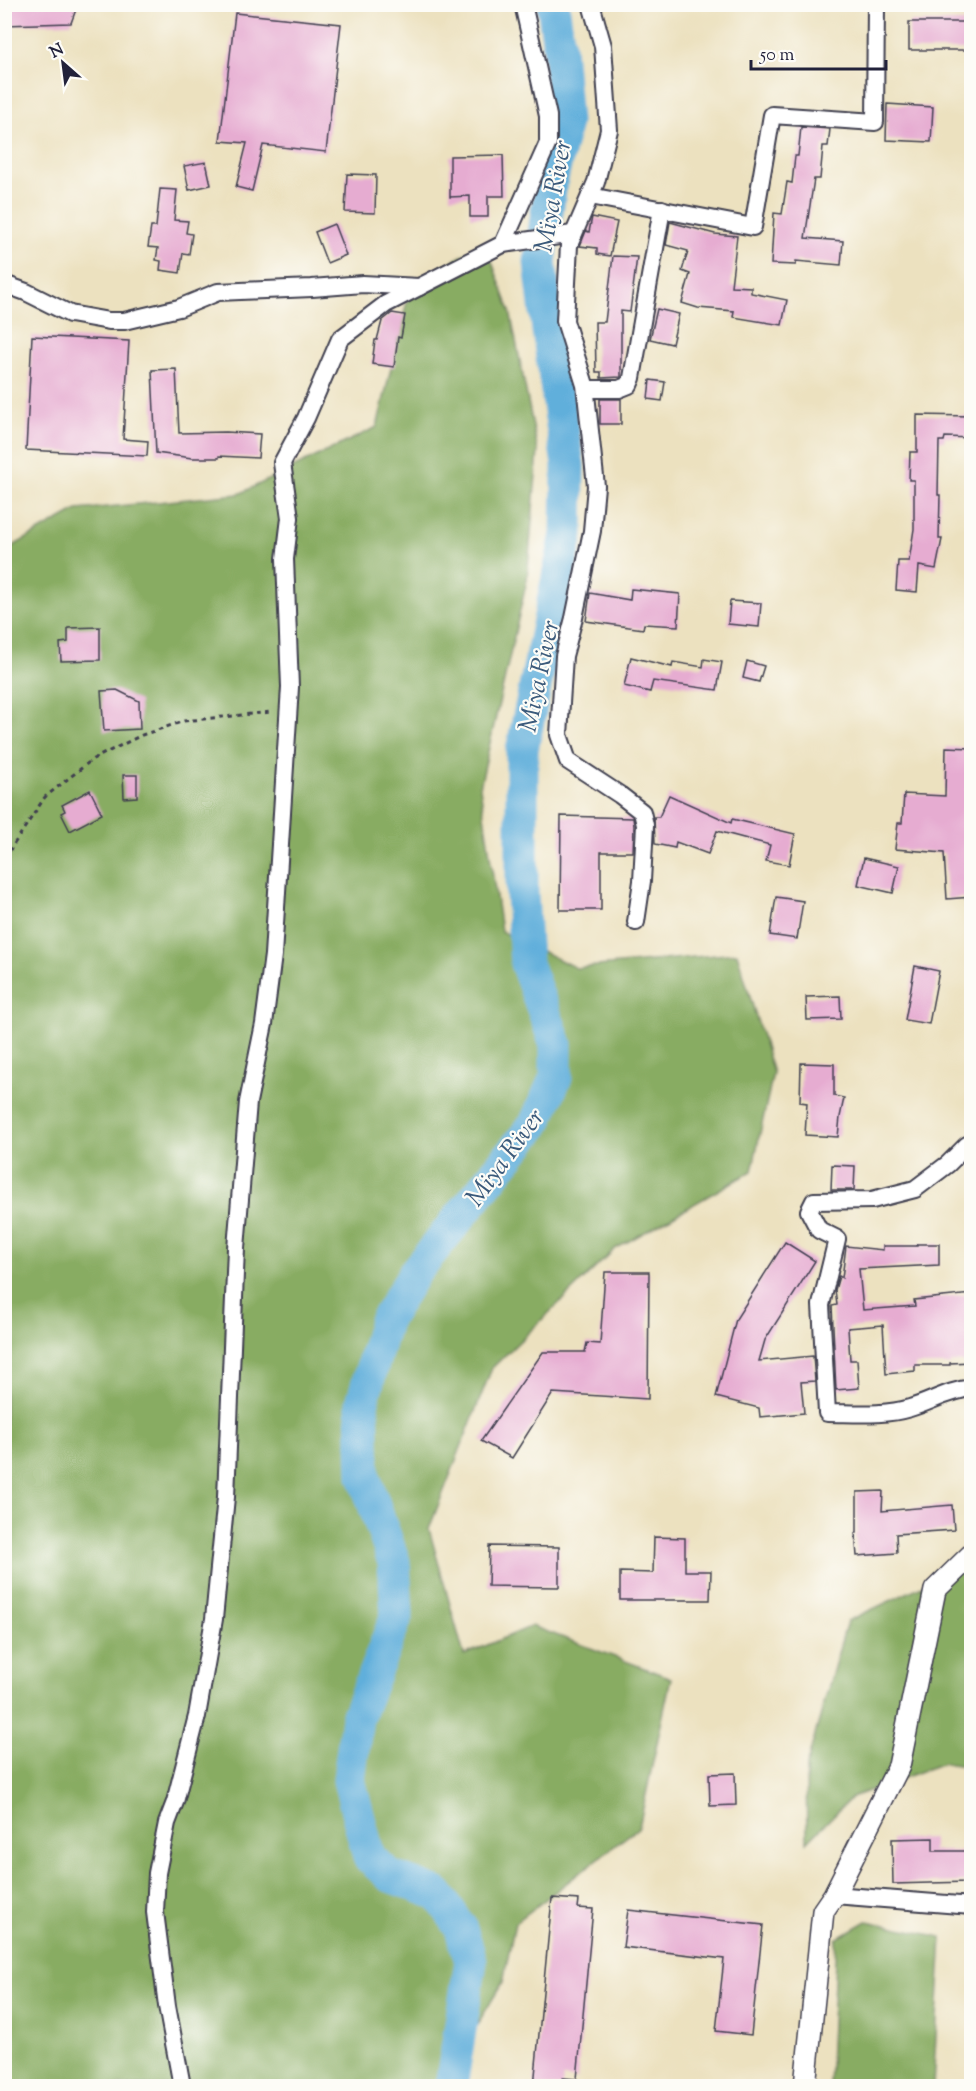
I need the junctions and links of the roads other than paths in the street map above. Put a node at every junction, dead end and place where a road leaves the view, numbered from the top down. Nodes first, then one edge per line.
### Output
1 (523, 4) edge
2 (591, 4) edge
3 (876, 4) edge
4 (590, 196) junction
5 (662, 209) junction
6 (568, 234) junction
7 (508, 244) junction
8 (4, 284) edge
9 (419, 287) junction
10 (586, 389) junction
11 (636, 922) dead end
12 (972, 1145) edge
13 (972, 1388) edge
14 (972, 1554) edge
15 (834, 1894) junction
16 (972, 1906) edge
17 (182, 2086) edge
18 (804, 2086) edge

1 - 7 street
2 - 4 street
3 - 5 street
4 - 5 street
4 - 6 street
5 - 10 street
6 - 7 street
6 - 10 street
7 - 9 street
8 - 9 street
9 - 17 street
10 - 11 street
12 - 13 street
14 - 15 street
15 - 16 street
15 - 18 street

